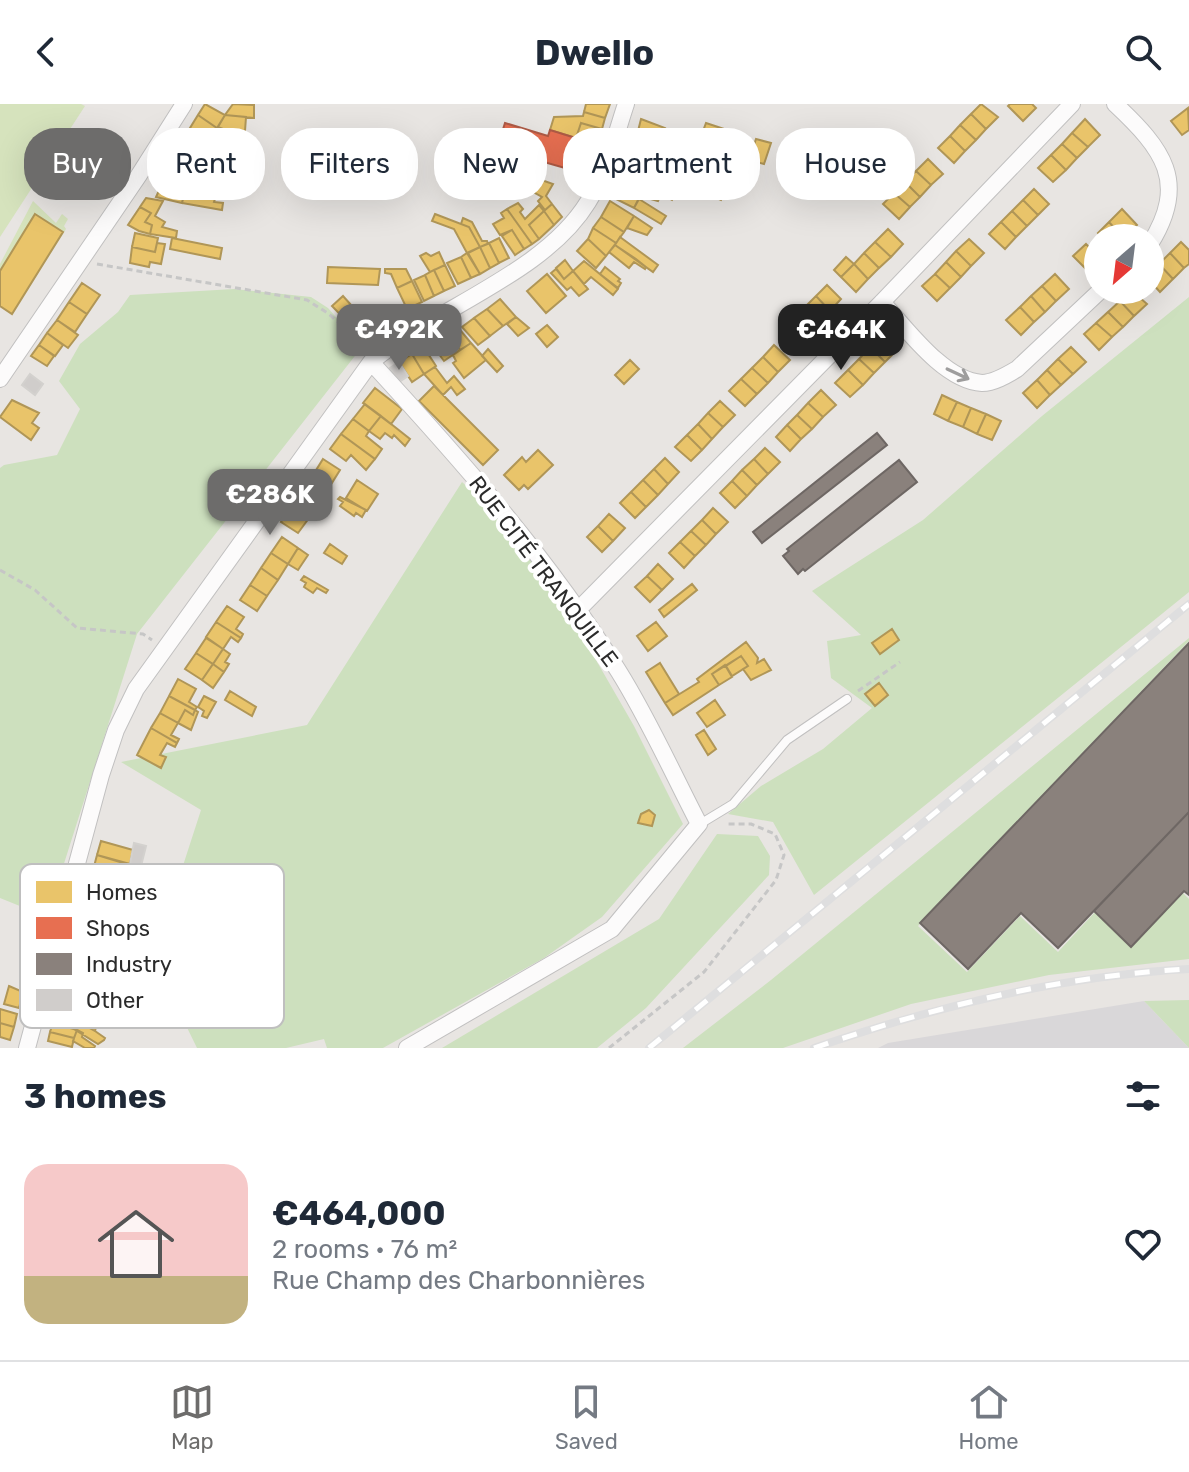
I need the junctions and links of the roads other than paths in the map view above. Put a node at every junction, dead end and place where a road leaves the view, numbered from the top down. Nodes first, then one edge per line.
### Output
1 (184, 104) edge
2 (626, 104) edge
3 (1072, 104) edge
4 (1115, 104) edge
5 (1164, 228) edge
6 (882, 302) junction
7 (1086, 304) edge
8 (371, 362) junction
9 (0, 379) edge
10 (578, 610) junction
11 (847, 699) road end
12 (699, 824) junction
13 (77, 864) edge
14 (32, 1028) edge
15 (27, 1048) edge
16 (407, 1048) edge

1 - 9 street
2 - 8 street
3 - 6 street
4 - 5 street
6 -> 7 street
6 - 10 street
8 - 10 street, RUE CITÉ TRANQUILLE
8 - 13 street
10 - 12 street, RUE CITÉ TRANQUILLE
11 - 12 lane
12 - 16 street
14 - 15 street

